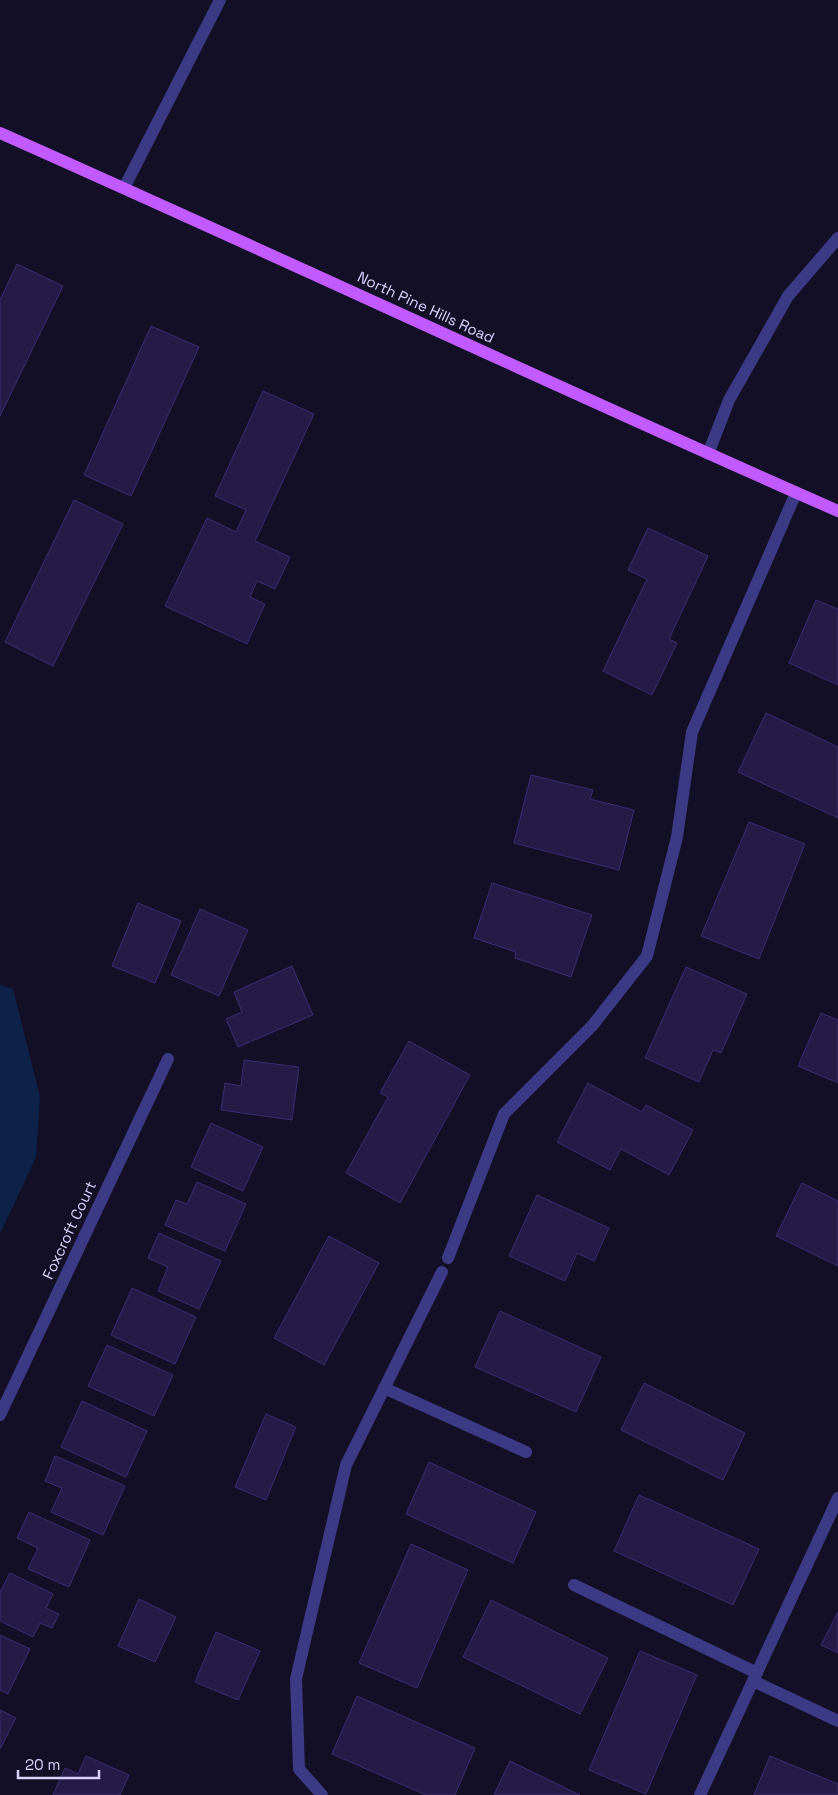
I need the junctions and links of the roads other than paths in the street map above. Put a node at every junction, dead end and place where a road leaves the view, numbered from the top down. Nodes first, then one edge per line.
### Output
1 (220, 0) edge
2 (0, 133) edge
3 (124, 188) junction
4 (838, 238) edge
5 (708, 454) junction
6 (796, 493) junction
7 (838, 511) edge
8 (168, 1059) dead end
9 (448, 1258) dead end
10 (442, 1272) dead end
11 (384, 1388) junction
12 (0, 1415) edge
13 (526, 1452) dead end
14 (838, 1498) edge
15 (574, 1585) dead end
16 (755, 1677) junction
17 (838, 1721) edge
18 (322, 1795) edge
19 (700, 1795) edge

1 - 3 street
2 - 3 main road, North Pine Hills Road
3 - 5 main road, North Pine Hills Road
4 - 5 street
5 - 6 main road, North Pine Hills Road
6 - 7 main road, North Pine Hills Road
6 - 9 street
8 - 12 street, Foxcroft Court
10 - 11 street
11 - 13 street
11 - 18 street
14 - 16 street
15 - 16 street
16 - 17 street
16 - 19 street

